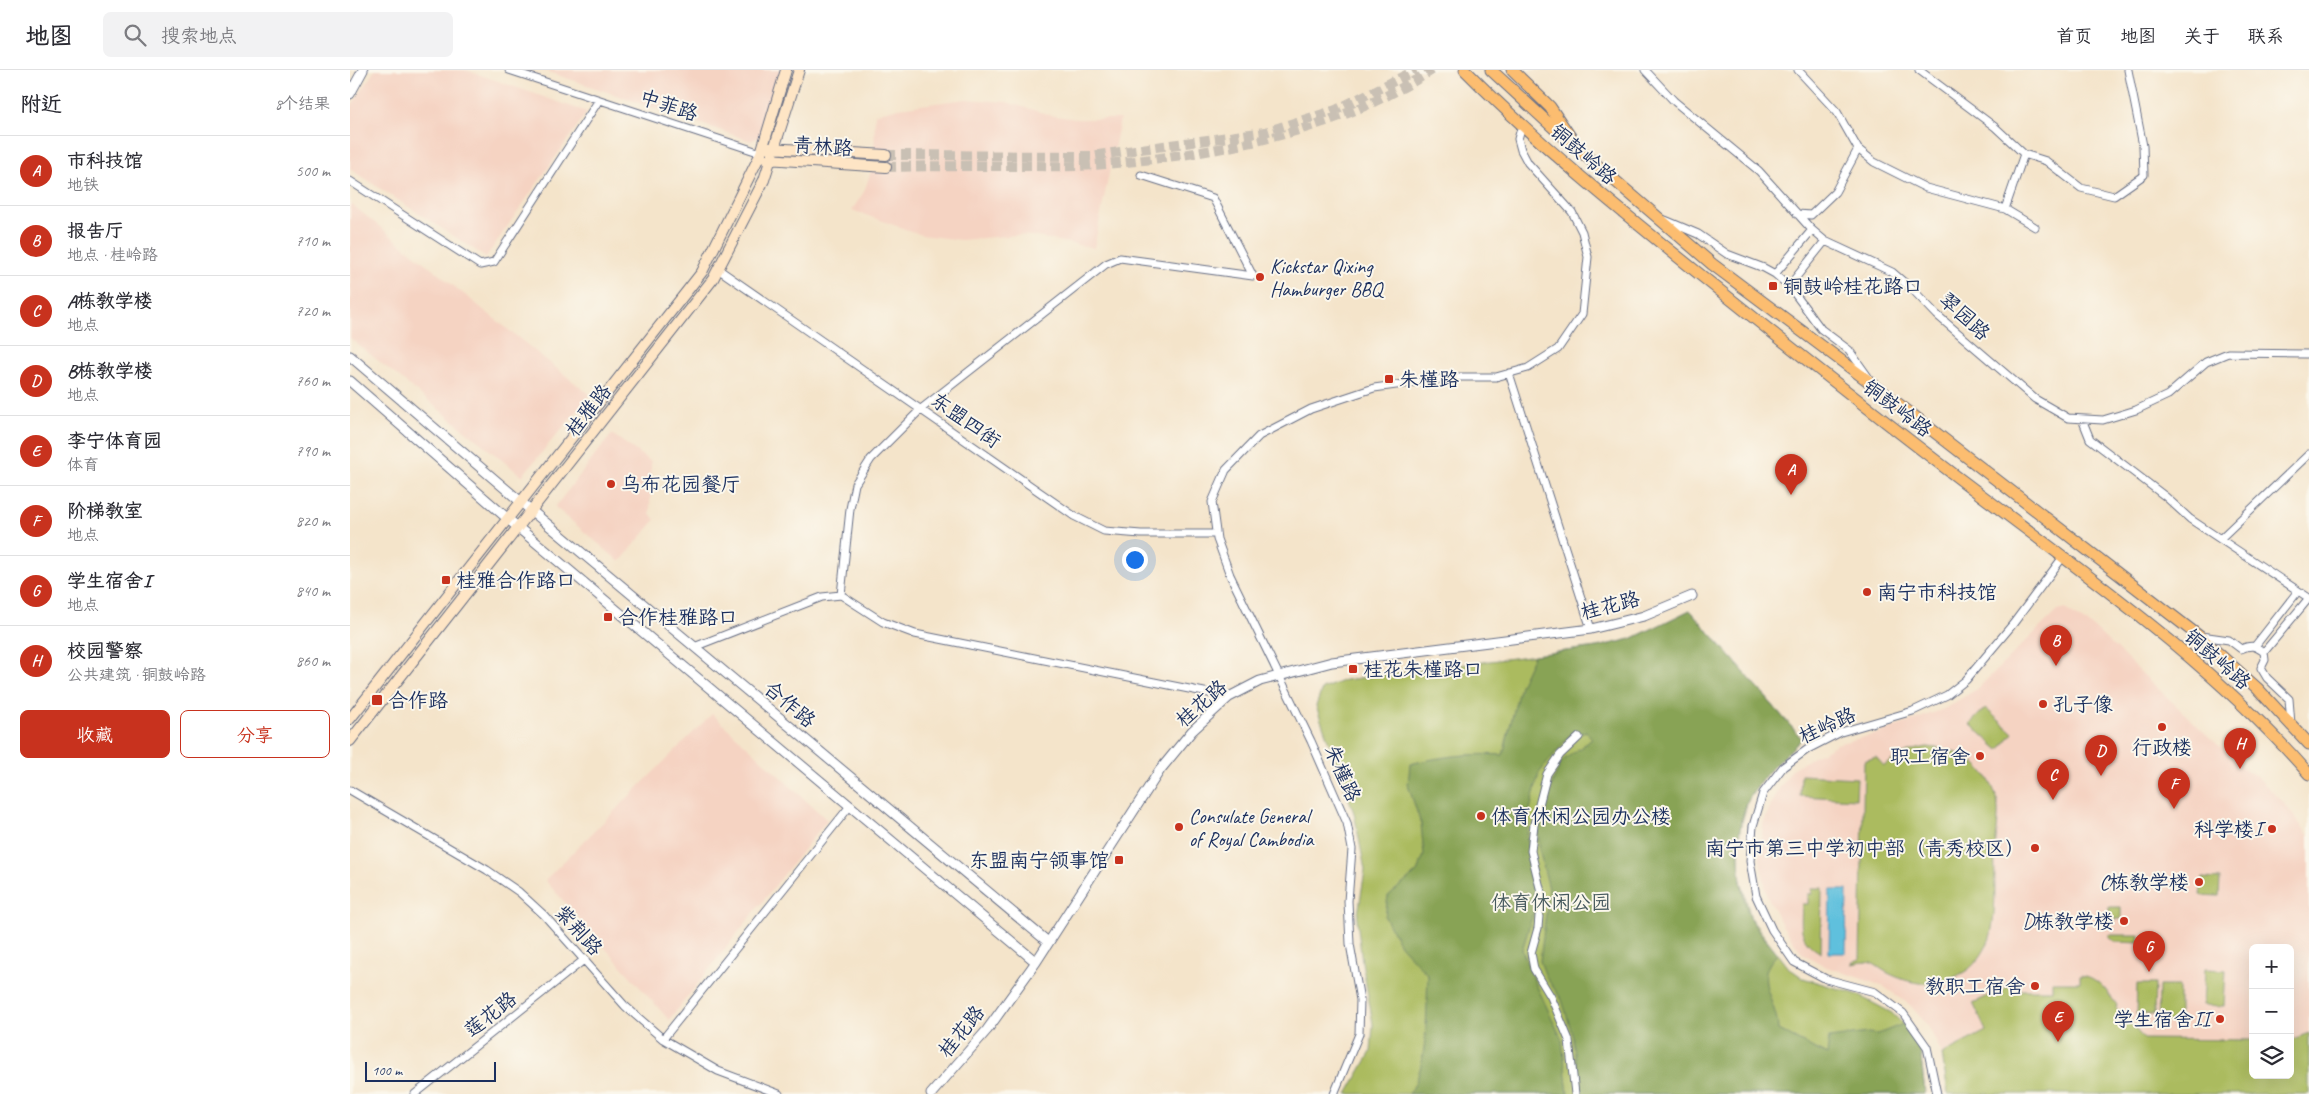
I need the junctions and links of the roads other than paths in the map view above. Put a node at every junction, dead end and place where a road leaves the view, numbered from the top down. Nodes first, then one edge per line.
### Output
1 (363, 70) edge
2 (509, 70) edge
3 (786, 70) edge
4 (799, 70) edge
5 (1465, 70) edge
6 (1491, 70) edge
7 (1512, 70) edge
8 (1645, 70) edge
9 (1798, 70) edge
10 (1918, 70) edge
11 (2128, 70) edge
12 (350, 94) edge
13 (599, 100) junction
14 (1522, 125) junction
15 (775, 149) junction
16 (1858, 149) junction
17 (1579, 150) junction
18 (761, 153) junction
19 (2024, 154) junction
20 (886, 155) tunnel mouth
21 (772, 160) junction
22 (886, 167) tunnel mouth
23 (1141, 175) dead end
24 (350, 181) edge
25 (2005, 208) junction
26 (1797, 214) junction
27 (1656, 216) junction
28 (2035, 228) dead end
29 (1812, 230) junction
30 (1825, 241) junction
31 (718, 269) junction
32 (1775, 274) junction
33 (1789, 286) junction
34 (2309, 354) edge
35 (350, 356) edge
36 (1509, 373) junction
37 (350, 381) edge
38 (1875, 386) junction
39 (921, 409) junction
40 (2082, 419) junction
41 (2309, 454) edge
42 (2010, 492) junction
43 (520, 502) junction
44 (1998, 508) junction
45 (531, 510) junction
46 (508, 519) junction
47 (518, 526) junction
48 (1216, 534) junction
49 (2220, 539) junction
50 (2063, 557) junction
51 (2298, 592) junction
52 (841, 595) junction
53 (1692, 596) dead end
54 (2309, 598) edge
55 (1591, 629) junction
56 (2198, 636) junction
57 (694, 646) junction
58 (2255, 646) junction
59 (2264, 652) junction
60 (1280, 675) junction
61 (1229, 697) junction
62 (350, 719) edge
63 (2291, 725) junction
64 (1579, 737) dead end
65 (350, 741) edge
66 (2309, 744) edge
67 (2309, 774) edge
68 (350, 790) edge
69 (850, 806) junction
70 (1048, 942) junction
71 (585, 959) junction
72 (1036, 962) junction
73 (663, 1040) junction
74 (415, 1094) edge
75 (778, 1094) edge
76 (931, 1094) edge
77 (1334, 1094) edge
78 (1575, 1094) edge
79 (1937, 1094) edge

1 - 12 street
2 - 13 street, 中菲路
3 - 18 main road, 桂雅路
4 - 15 main road, 桂雅路
5 - 14 main road, 铜鼓岭路
6 - 17 main road, 铜鼓岭路
7 - 17 main road
8 - 26 street, 翠园路
9 - 16 street
10 - 19 street
11 - 19 street
13 - 18 street, 中菲路
13 - 24 street
14 - 36 street, 朱槿路
14 - 44 main road, 铜鼓岭路
15 - 18 main road, 青林路
15 - 20 main road, 青林路
15 - 21 main road, 桂雅路
16 - 25 street
16 - 26 street
17 - 27 main road, 铜鼓岭路
18 - 21 main road, 青林路
18 - 43 main road, 桂雅路
19 - 25 street
21 - 22 main road, 青林路
21 - 31 main road, 桂雅路
23 - 39 street
25 - 28 street
26 - 29 street, 翠园路
27 - 32 street
27 - 38 main road, 铜鼓岭路
29 - 30 street, 翠园路
29 - 32 street
30 - 33 street
30 - 40 street, 翠园路
31 - 39 street, 东盟四街
31 - 45 main road, 桂雅路
32 - 33 street
33 - 38 street
34 - 40 street, 翠园路
35 - 43 street, 合作路
36 - 48 street, 朱槿路
36 - 55 street
37 - 46 street
38 - 42 main road, 铜鼓岭路
39 - 48 street, 东盟四街
39 - 52 street
40 - 49 street
41 - 49 street
42 - 44 main road
42 - 56 main road, 铜鼓岭路
43 - 45 street, 合作路
43 - 46 main road, 桂雅路
44 - 50 main road, 铜鼓岭路
45 - 47 main road, 桂雅路
45 - 57 street, 合作路
46 - 47 street
46 - 62 main road, 桂雅路
47 - 65 main road, 桂雅路
47 - 69 street
48 - 60 street, 朱槿路
49 - 51 street
50 - 67 main road, 铜鼓岭路
50 - 79 street, 桂岭路
51 - 54 street
51 - 58 street
52 - 57 street
52 - 61 street
53 - 55 street, 桂花路
54 - 59 street
55 - 60 street, 桂花路
56 - 58 street
56 - 63 main road, 铜鼓岭路
57 - 70 street, 合作路
58 - 59 street
59 - 63 street
60 - 61 street, 桂花路
60 - 77 street, 朱槿路
61 - 70 street, 桂花路
63 - 66 main road, 铜鼓岭路
64 - 78 street
68 - 71 street, 紫荆路
69 - 72 street
69 - 73 street
70 - 72 street, 桂花路
71 - 73 street, 紫荆路
71 - 74 street, 莲花路
72 - 76 street, 桂花路
73 - 75 street, 紫荆路

